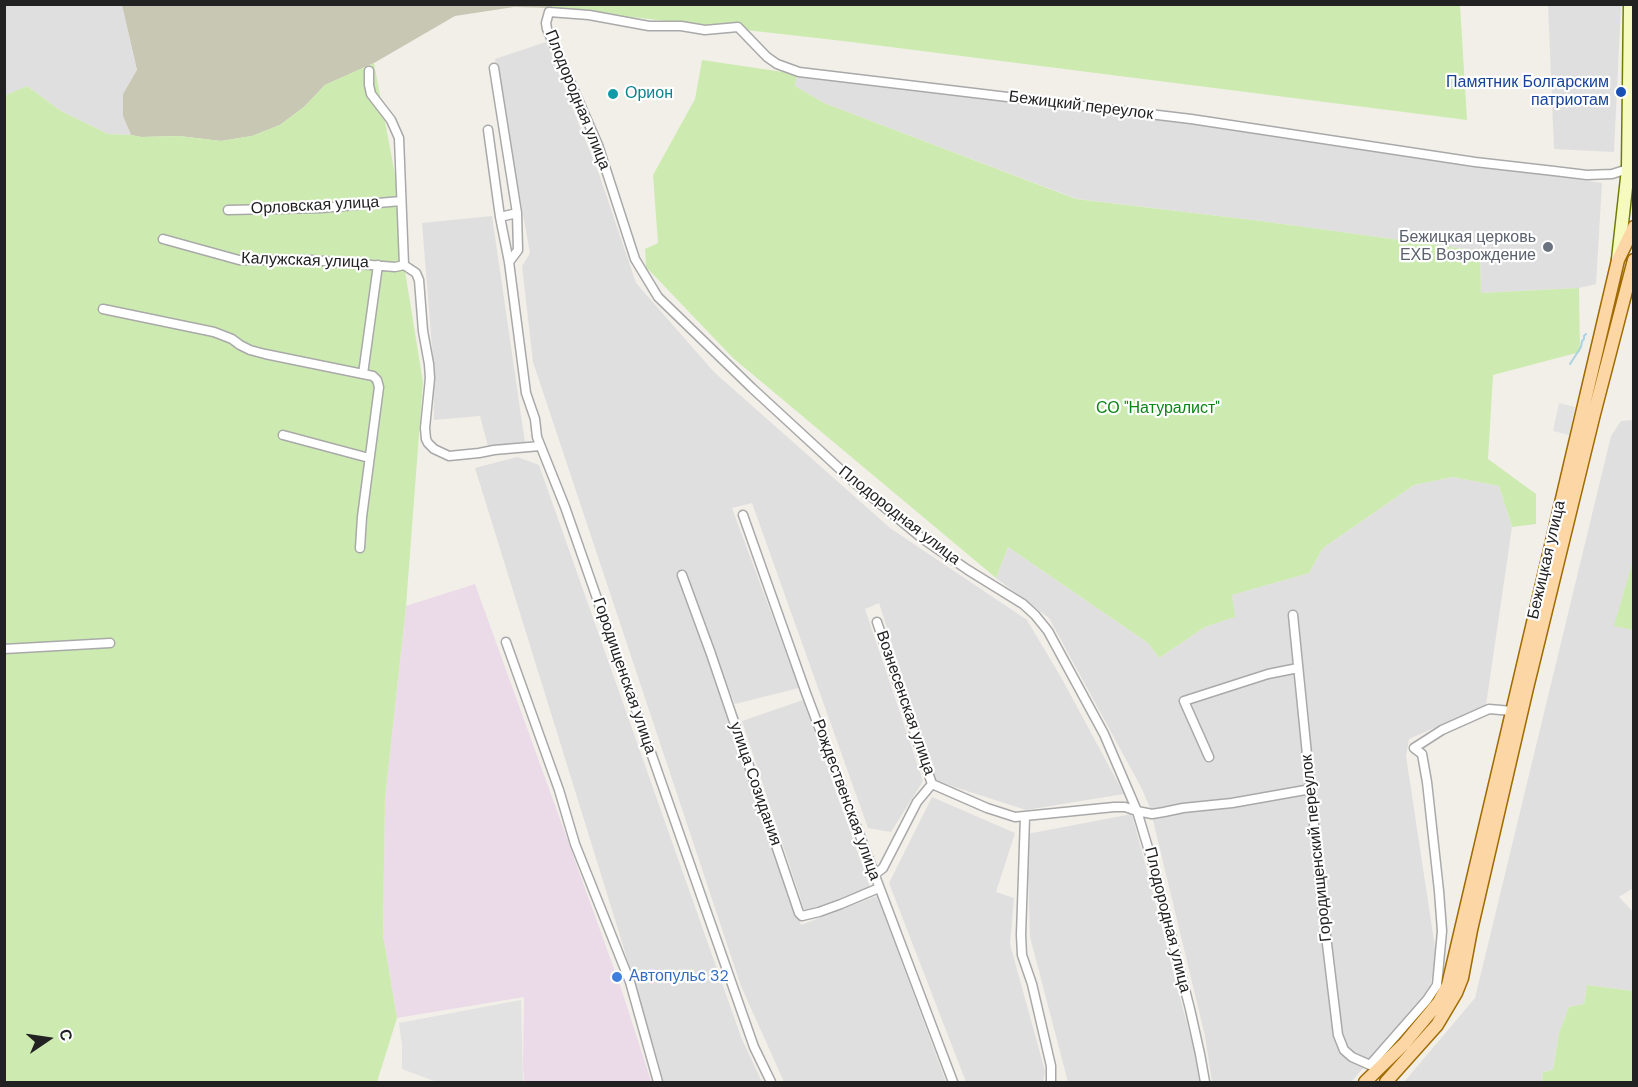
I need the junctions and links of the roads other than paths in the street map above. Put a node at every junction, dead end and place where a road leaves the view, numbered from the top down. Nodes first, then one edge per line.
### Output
1 (1630, 4) edge
2 (549, 12) joint
3 (494, 68) dead end
4 (369, 71) dead end
5 (488, 130) dead end
6 (1631, 168) edge
7 (401, 201) junction
8 (228, 210) dead end
9 (517, 213) junction
10 (500, 217) junction
11 (1634, 227) edge
12 (163, 239) dead end
13 (1618, 260) junction
14 (1634, 260) edge
15 (509, 262) junction
16 (378, 265) junction
17 (404, 265) junction
18 (103, 309) dead end
19 (363, 374) junction
20 (283, 435) dead end
21 (540, 446) junction
22 (369, 458) junction
23 (743, 515) dead end
24 (360, 548) dead end
25 (682, 575) dead end
26 (1293, 615) dead end
27 (877, 622) dead end
28 (506, 642) dead end
29 (110, 644) dead end
30 (4, 649) edge
31 (1298, 668) junction
32 (1512, 711) junction
33 (1209, 757) dead end
34 (932, 784) junction
35 (1311, 789) junction
36 (1137, 811) junction
37 (1025, 817) junction
38 (874, 874) junction
39 (879, 888) junction
40 (658, 1083) edge
41 (771, 1083) edge
42 (953, 1083) edge
43 (1051, 1083) edge
44 (1205, 1083) edge
45 (1365, 1083) edge
46 (1386, 1083) edge

1 - 6 street, Бежицкая улица
2 - 6 street, Бежицкий переулок
2 - 36 street, Плодородная улица
3 - 9 street, Городищенская улица
4 - 7 street
5 - 10 street, Городищенская улица
6 - 13 street, Бежицкая улица
7 - 8 street, Орловская улица
7 - 17 street
9 - 10 street
9 - 15 street, Городищенская улица
10 - 15 street, Городищенская улица
11 - 13 main road
12 - 16 street, Калужская улица
13 - 32 main road, Бежицкая улица
14 - 46 main road, Бежицкая улица
15 - 21 street, Городищенская улица
16 - 17 street, Калужская улица
16 - 19 street
17 - 21 street
18 - 19 street
19 - 22 street
20 - 22 street
21 - 41 street, Городищенская улица
22 - 24 street
23 - 38 street, Рождественская улица
25 - 39 street, улица Созидания
26 - 31 street, Городищенский переулок
27 - 34 street, Вознесенская улица
28 - 40 street
29 - 30 street
31 - 33 street
31 - 35 street, Городищенский переулок
32 - 35 street, Городищенский переулок
32 - 45 main road, Бежицкая улица
34 - 37 street
34 - 38 street
35 - 36 street
36 - 37 street
36 - 44 street, Плодородная улица
37 - 43 street
38 - 39 street, Рождественская улица
39 - 42 street, Рождественская улица

